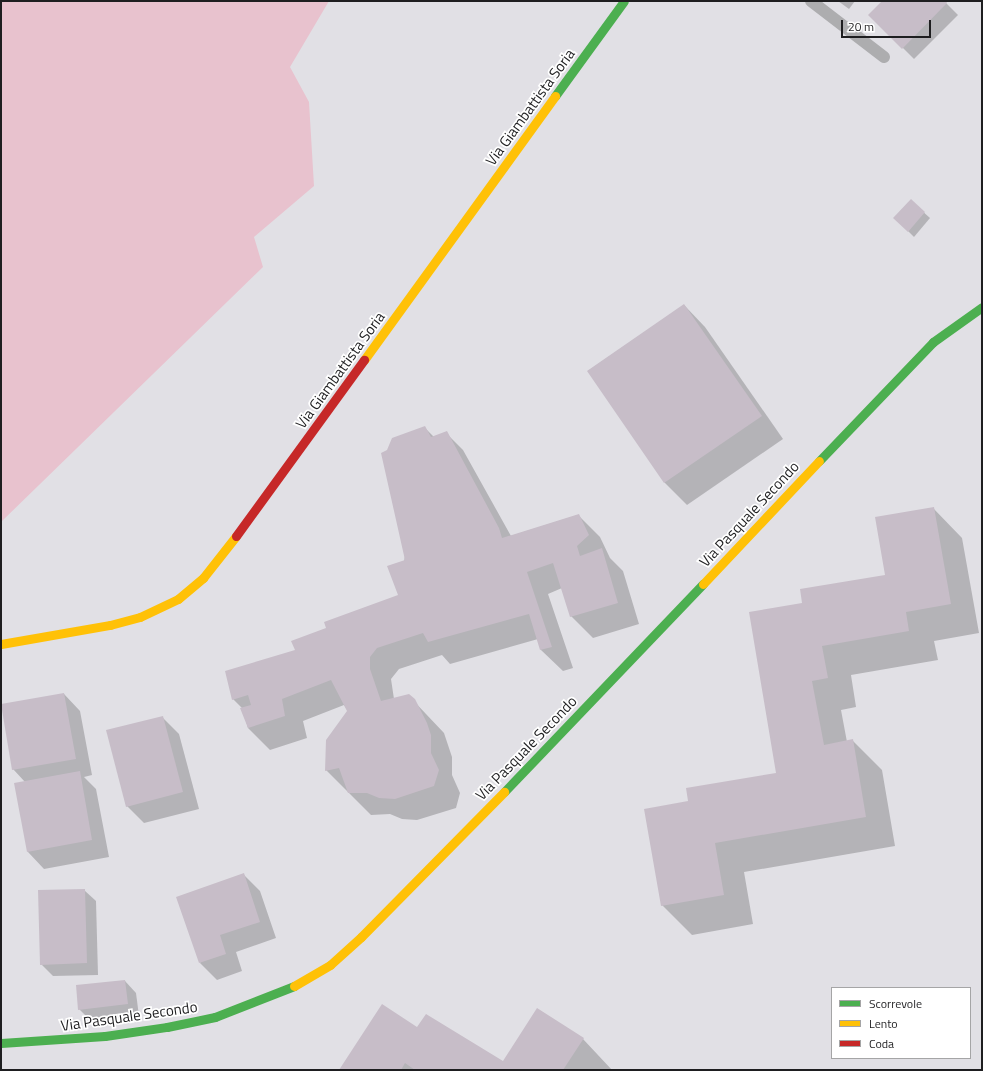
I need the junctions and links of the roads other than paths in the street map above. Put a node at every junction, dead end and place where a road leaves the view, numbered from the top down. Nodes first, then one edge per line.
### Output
1 (624, 1) edge
2 (811, 1) edge
3 (884, 57) dead end
4 (982, 307) edge
5 (1, 644) edge
6 (1, 1043) edge

1 - 5 street, Via Giambattista Soria
2 - 3 lane
4 - 6 street, Via Pasquale Secondo

